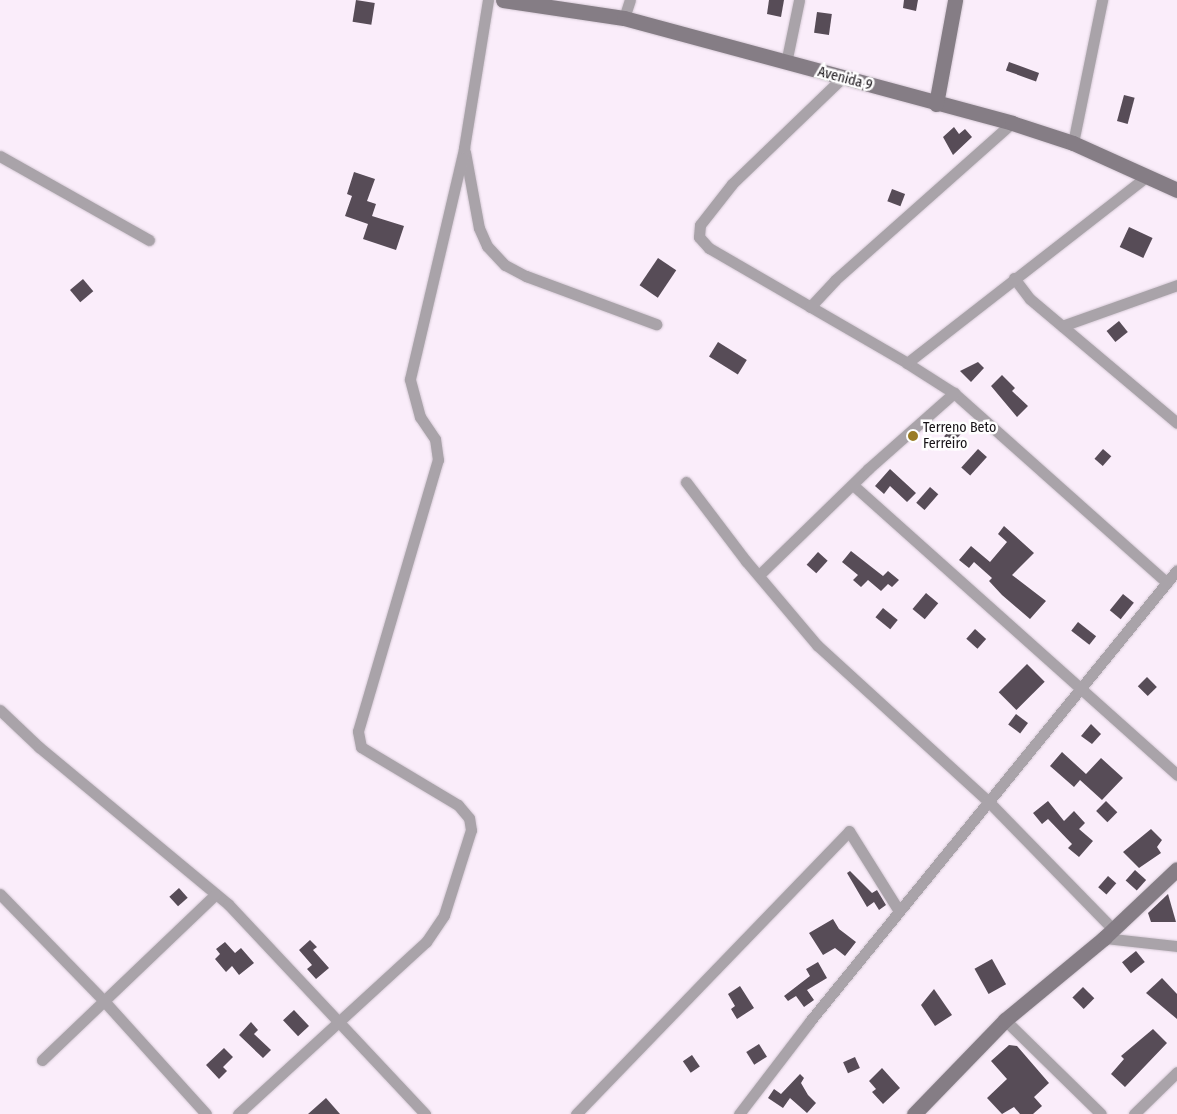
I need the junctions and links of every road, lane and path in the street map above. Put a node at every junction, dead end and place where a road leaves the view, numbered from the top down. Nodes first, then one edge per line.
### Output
1 (488, 0) edge
2 (503, 0) edge
3 (630, 0) edge
4 (799, 0) edge
5 (955, 0) edge
6 (1102, 0) edge
7 (624, 18) junction
8 (786, 63) junction
9 (842, 78) junction
10 (936, 104) junction
11 (1012, 123) junction
12 (1074, 142) junction
13 (464, 148) junction
14 (0, 156) edge
15 (1147, 176) junction
16 (1177, 190) edge
17 (149, 240) dead end
18 (1014, 278) junction
19 (1177, 285) edge
20 (810, 307) junction
21 (656, 324) dead end
22 (1062, 326) junction
23 (907, 363) junction
24 (954, 393) junction
25 (1177, 423) edge
26 (686, 482) dead end
27 (853, 485) junction
28 (1177, 570) edge
29 (759, 575) junction
30 (1167, 583) junction
31 (1082, 690) junction
32 (0, 710) edge
33 (1177, 776) edge
34 (988, 801) junction
35 (1177, 869) edge
36 (0, 894) edge
37 (216, 894) junction
38 (899, 911) junction
39 (1109, 934) junction
40 (1177, 946) edge
41 (104, 1001) junction
42 (1005, 1020) junction
43 (339, 1022) junction
44 (42, 1060) dead end
45 (1177, 1072) edge
46 (206, 1114) edge
47 (238, 1114) edge
48 (424, 1114) edge
49 (576, 1114) edge
50 (739, 1114) edge
51 (914, 1114) edge
52 (1101, 1114) edge
53 (1134, 1114) edge

1 - 13 street
2 - 7 main road, Avenida 9
3 - 7 street
4 - 8 street
5 - 10 main road
6 - 12 street
7 - 8 main road, Avenida 9
8 - 9 main road, Avenida 9
9 - 10 main road, Avenida 9
9 - 20 street
10 - 11 main road, Avenida 9
11 - 12 main road, Avenida 9
11 - 20 street
12 - 15 main road, Avenida 9
13 - 21 street
13 - 43 street
14 - 17 street
15 - 16 main road, Avenida 9
15 - 18 street
18 - 22 street
18 - 23 street
19 - 22 street
20 - 23 street
22 - 25 street
23 - 24 street
24 - 27 street
24 - 30 street
26 - 29 street
27 - 29 street
27 - 31 street
28 - 30 street
29 - 34 street
30 - 31 street
31 - 33 street
31 - 34 street
32 - 37 street
34 - 38 street
34 - 39 street
35 - 39 main road
36 - 41 street
37 - 41 street
37 - 43 street
38 - 49 street
38 - 50 street
39 - 40 street
39 - 42 main road
41 - 44 street
41 - 46 street
42 - 51 main road
42 - 52 street
43 - 47 street
43 - 48 street
45 - 53 street

